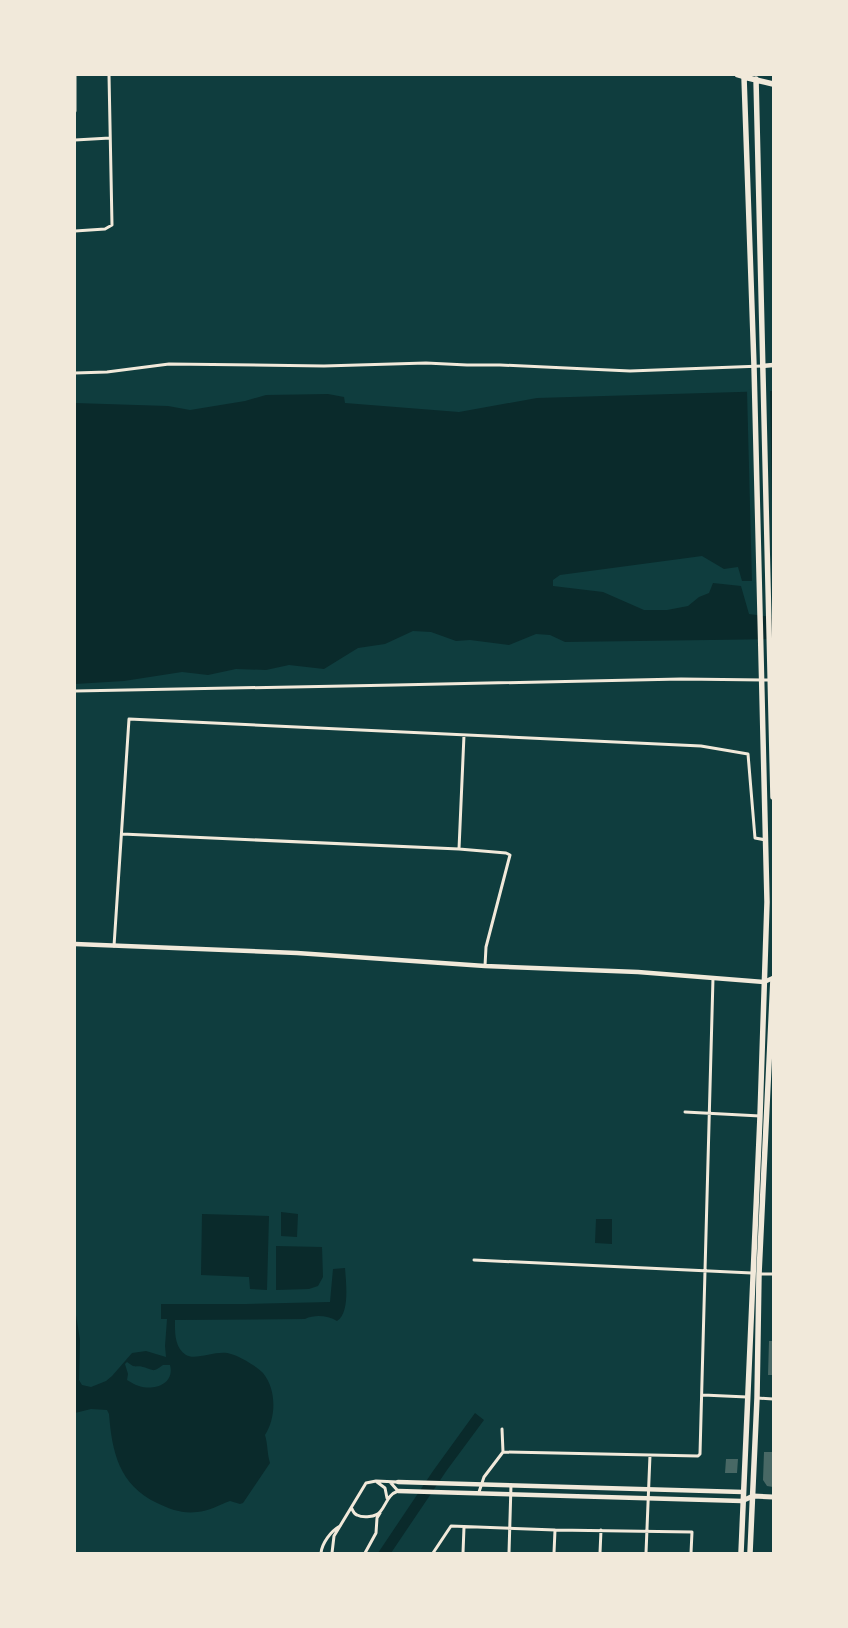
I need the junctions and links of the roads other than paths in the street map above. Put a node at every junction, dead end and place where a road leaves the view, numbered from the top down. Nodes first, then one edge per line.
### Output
1 (75, 75) edge
2 (109, 75) edge
3 (737, 75) edge
4 (744, 76) edge
5 (756, 77) edge
6 (773, 84) edge
7 (75, 111) edge
8 (110, 138) junction
9 (75, 140) edge
10 (75, 231) edge
11 (754, 366) junction
12 (762, 366) junction
13 (773, 366) edge
14 (75, 373) edge
15 (767, 678) edge
16 (75, 690) edge
17 (464, 734) junction
18 (773, 797) edge
19 (122, 834) junction
20 (766, 840) junction
21 (459, 849) junction
22 (770, 902) edge
23 (75, 944) edge
24 (114, 947) junction
25 (485, 966) junction
26 (713, 978) junction
27 (773, 979) edge
28 (764, 982) junction
29 (685, 1112) dead end
30 (709, 1114) junction
31 (760, 1116) junction
32 (770, 1117) edge
33 (474, 1260) dead end
34 (706, 1271) junction
35 (756, 1274) junction
36 (773, 1274) edge
37 (703, 1395) junction
38 (749, 1397) junction
39 (757, 1398) junction
40 (773, 1399) edge
41 (502, 1429) dead end
42 (503, 1452) junction
43 (650, 1455) junction
44 (376, 1482) junction
45 (390, 1482) junction
46 (398, 1482) joint
47 (481, 1484) junction
48 (511, 1485) junction
49 (649, 1490) junction
50 (398, 1491) junction
51 (479, 1492) junction
52 (743, 1492) junction
53 (511, 1494) junction
54 (753, 1496) junction
55 (773, 1497) edge
56 (648, 1498) junction
57 (387, 1499) junction
58 (742, 1501) junction
59 (352, 1508) junction
60 (380, 1512) junction
61 (341, 1526) junction
62 (464, 1527) junction
63 (510, 1527) junction
64 (555, 1530) junction
65 (601, 1530) junction
66 (647, 1531) junction
67 (321, 1553) edge
68 (332, 1553) edge
69 (365, 1553) edge
70 (433, 1553) edge
71 (463, 1553) edge
72 (509, 1553) edge
73 (554, 1553) edge
74 (600, 1553) edge
75 (646, 1553) edge
76 (691, 1553) edge
77 (741, 1553) edge
78 (750, 1553) edge

1 - 7 street
2 - 8 street
3 - 4 street
4 - 5 main road
4 - 11 main road
5 - 6 main road
5 - 12 main road
8 - 9 street
8 - 10 street
11 - 12 street
11 - 14 street
11 - 15 main road
12 - 13 street
12 - 15 main road
15 - 16 street
15 - 18 main road
15 - 20 main road
17 - 19 street
17 - 20 street
17 - 21 street
19 - 21 street
19 - 24 street
20 - 22 main road
21 - 25 street
22 - 28 main road
23 - 24 street
24 - 25 street
25 - 26 street
26 - 28 street
26 - 30 street
27 - 28 street
27 - 32 main road
28 - 31 main road
29 - 30 street
30 - 31 street
30 - 34 street
31 - 35 main road
32 - 35 main road
33 - 34 street
34 - 35 street
34 - 37 street
35 - 36 street
35 - 38 main road
35 - 39 main road
37 - 38 street
37 - 43 street
38 - 52 main road
39 - 40 street
39 - 54 main road
41 - 42 street
42 - 43 street
42 - 47 street
43 - 49 street
44 - 45 street
44 - 57 street
44 - 59 street
45 - 46 street
45 - 50 street
46 - 47 street
47 - 48 street
47 - 51 street
48 - 49 street
48 - 53 street
49 - 52 street
49 - 56 street
50 - 51 street
50 - 57 street
51 - 53 street
52 - 54 main road
52 - 58 main road
53 - 56 street
53 - 63 street
54 - 55 main road
54 - 58 main road
54 - 78 main road
56 - 58 street
56 - 66 street
57 - 60 street
58 - 77 main road
59 - 60 street
59 - 61 street
60 - 69 street
61 - 67 street
61 - 68 street
62 - 63 street
62 - 70 street
62 - 71 street
63 - 64 street
63 - 72 street
64 - 65 street
64 - 73 street
65 - 66 street
65 - 74 street
66 - 75 street
66 - 76 street

